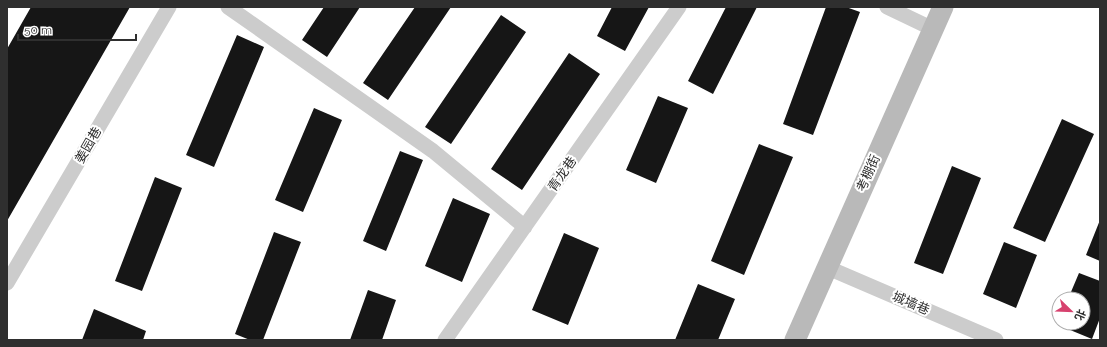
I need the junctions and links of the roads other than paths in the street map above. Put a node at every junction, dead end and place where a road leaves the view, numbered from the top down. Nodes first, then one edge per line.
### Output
1 (169, 7) edge
2 (228, 7) edge
3 (679, 7) edge
4 (887, 7) edge
5 (943, 7) edge
6 (933, 29) junction
7 (525, 227) junction
8 (826, 267) junction
9 (7, 282) edge
10 (445, 340) edge
11 (795, 340) edge
12 (996, 340) edge

1 - 9 street, 姜园巷
2 - 7 street
3 - 7 street, 青龙巷
4 - 6 street
5 - 6 street, 考棚街
6 - 8 street, 考棚街
7 - 10 street, 青龙巷
8 - 11 street, 考棚街
8 - 12 street, 城墙巷

